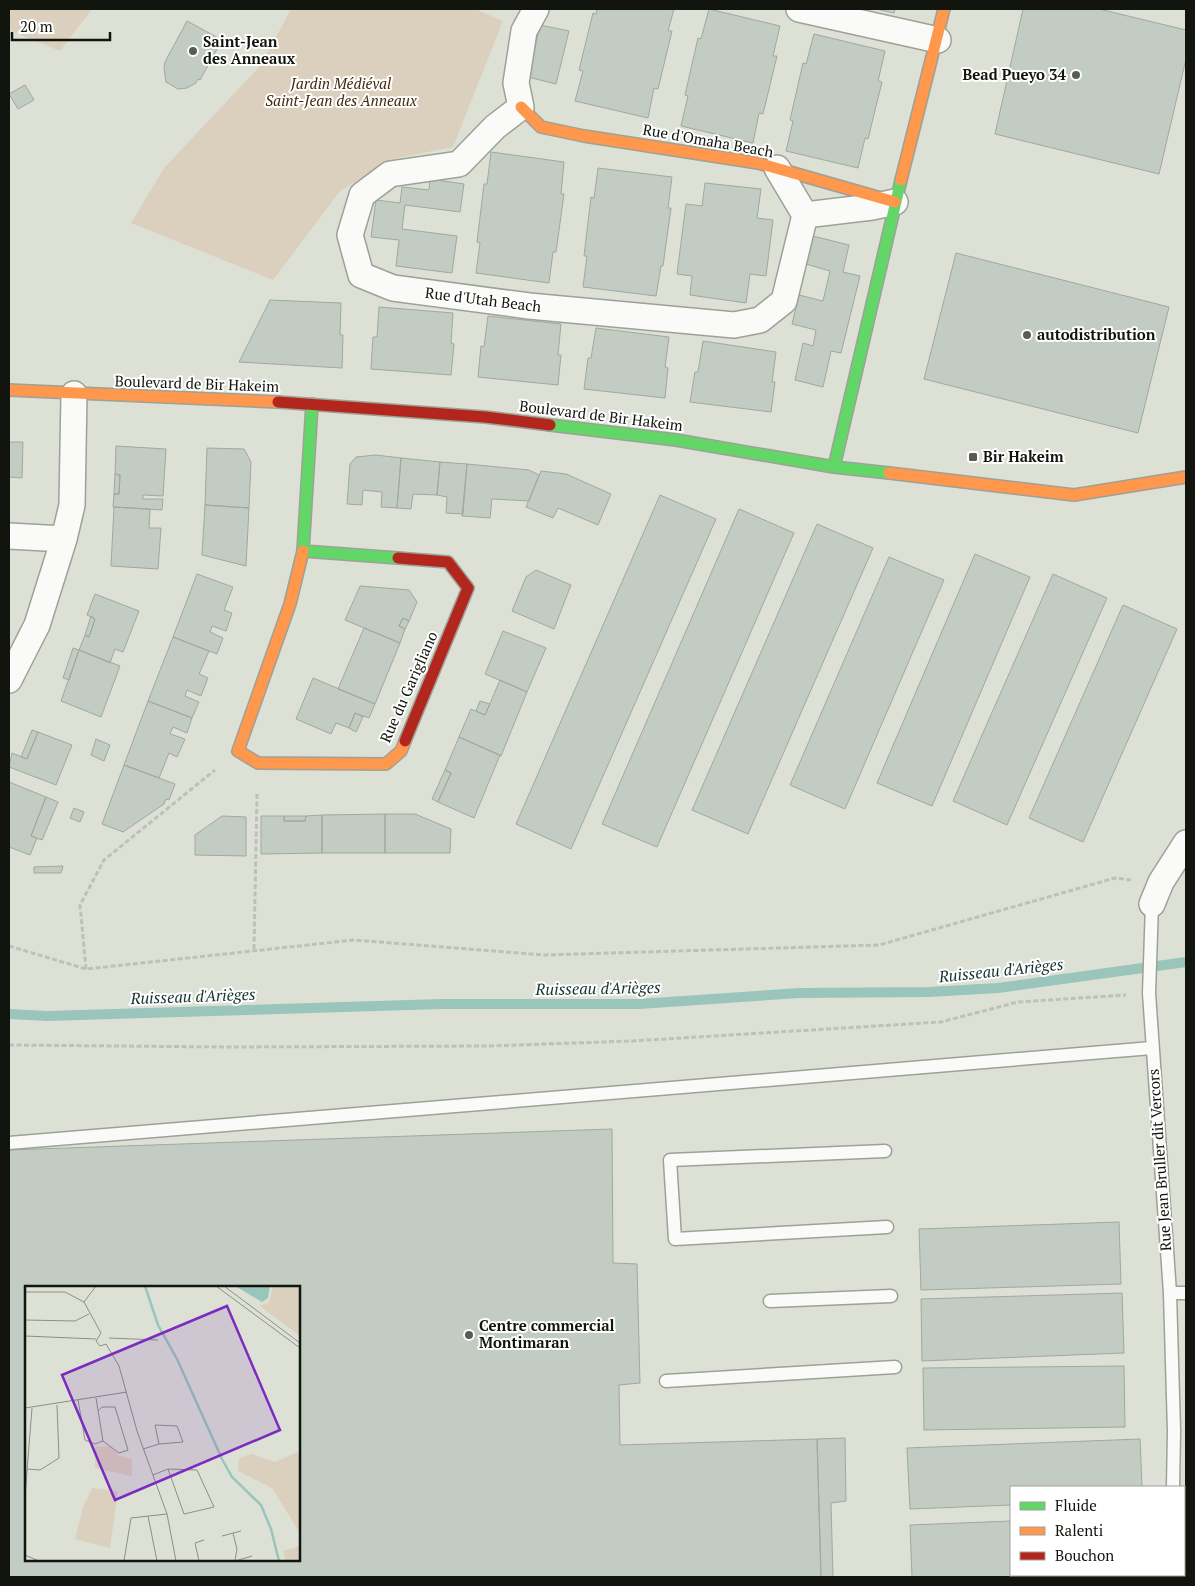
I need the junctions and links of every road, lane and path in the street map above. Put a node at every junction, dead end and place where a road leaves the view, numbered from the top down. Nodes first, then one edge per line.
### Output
1 (536, 9) edge
2 (799, 9) edge
3 (944, 9) edge
4 (938, 40) junction
5 (521, 107) junction
6 (777, 168) junction
7 (895, 202) junction
8 (805, 215) junction
9 (9, 390) edge
10 (74, 394) junction
11 (312, 404) junction
12 (834, 467) junction
13 (1186, 477) edge
14 (9, 536) edge
15 (64, 539) junction
16 (303, 551) junction
17 (9, 680) edge
18 (238, 751) junction
19 (258, 764) junction
20 (1186, 843) edge
21 (1156, 893) junction
22 (9, 946) edge
23 (254, 949) junction
24 (86, 969) junction
25 (1149, 988) junction
26 (9, 1045) edge
27 (1152, 1048) junction
28 (9, 1143) edge
29 (886, 1151) dead end
30 (887, 1227) dead end
31 (1170, 1293) junction
32 (1186, 1293) edge
33 (891, 1296) dead end
34 (770, 1301) dead end
35 (894, 1367) dead end
36 (666, 1381) dead end
37 (1173, 1486) edge

1 - 5 street
2 - 4 street
3 - 4 street
4 - 7 street
5 - 6 street, Rue d'Omaha Beach
5 - 8 street, Rue d'Utah Beach
6 - 7 street, Rue d'Omaha Beach
6 - 8 street
7 - 8 street
7 - 12 street
9 - 10 street, Boulevard de Bir Hakeim
10 - 11 street, Boulevard de Bir Hakeim
10 - 15 street
11 - 12 street, Boulevard de Bir Hakeim
11 - 16 street
12 - 13 street, Boulevard de Bir Hakeim
14 - 15 street
15 - 17 street
16 - 18 street
16 - 19 street, Rue du Garigliano
18 - 19 street
18 - 24 path
19 - 23 path
20 - 21 street
21 - 23 path
21 - 25 lane, Rue Jean Bruller dit Vercors
22 - 24 path
23 - 24 path
25 - 26 path
25 - 27 lane, Rue Jean Bruller dit Vercors
27 - 28 lane
27 - 31 lane, Rue Jean Bruller dit Vercors
29 - 30 lane
31 - 32 lane
31 - 37 lane, Rue Jean Bruller dit Vercors
33 - 34 lane
35 - 36 lane

